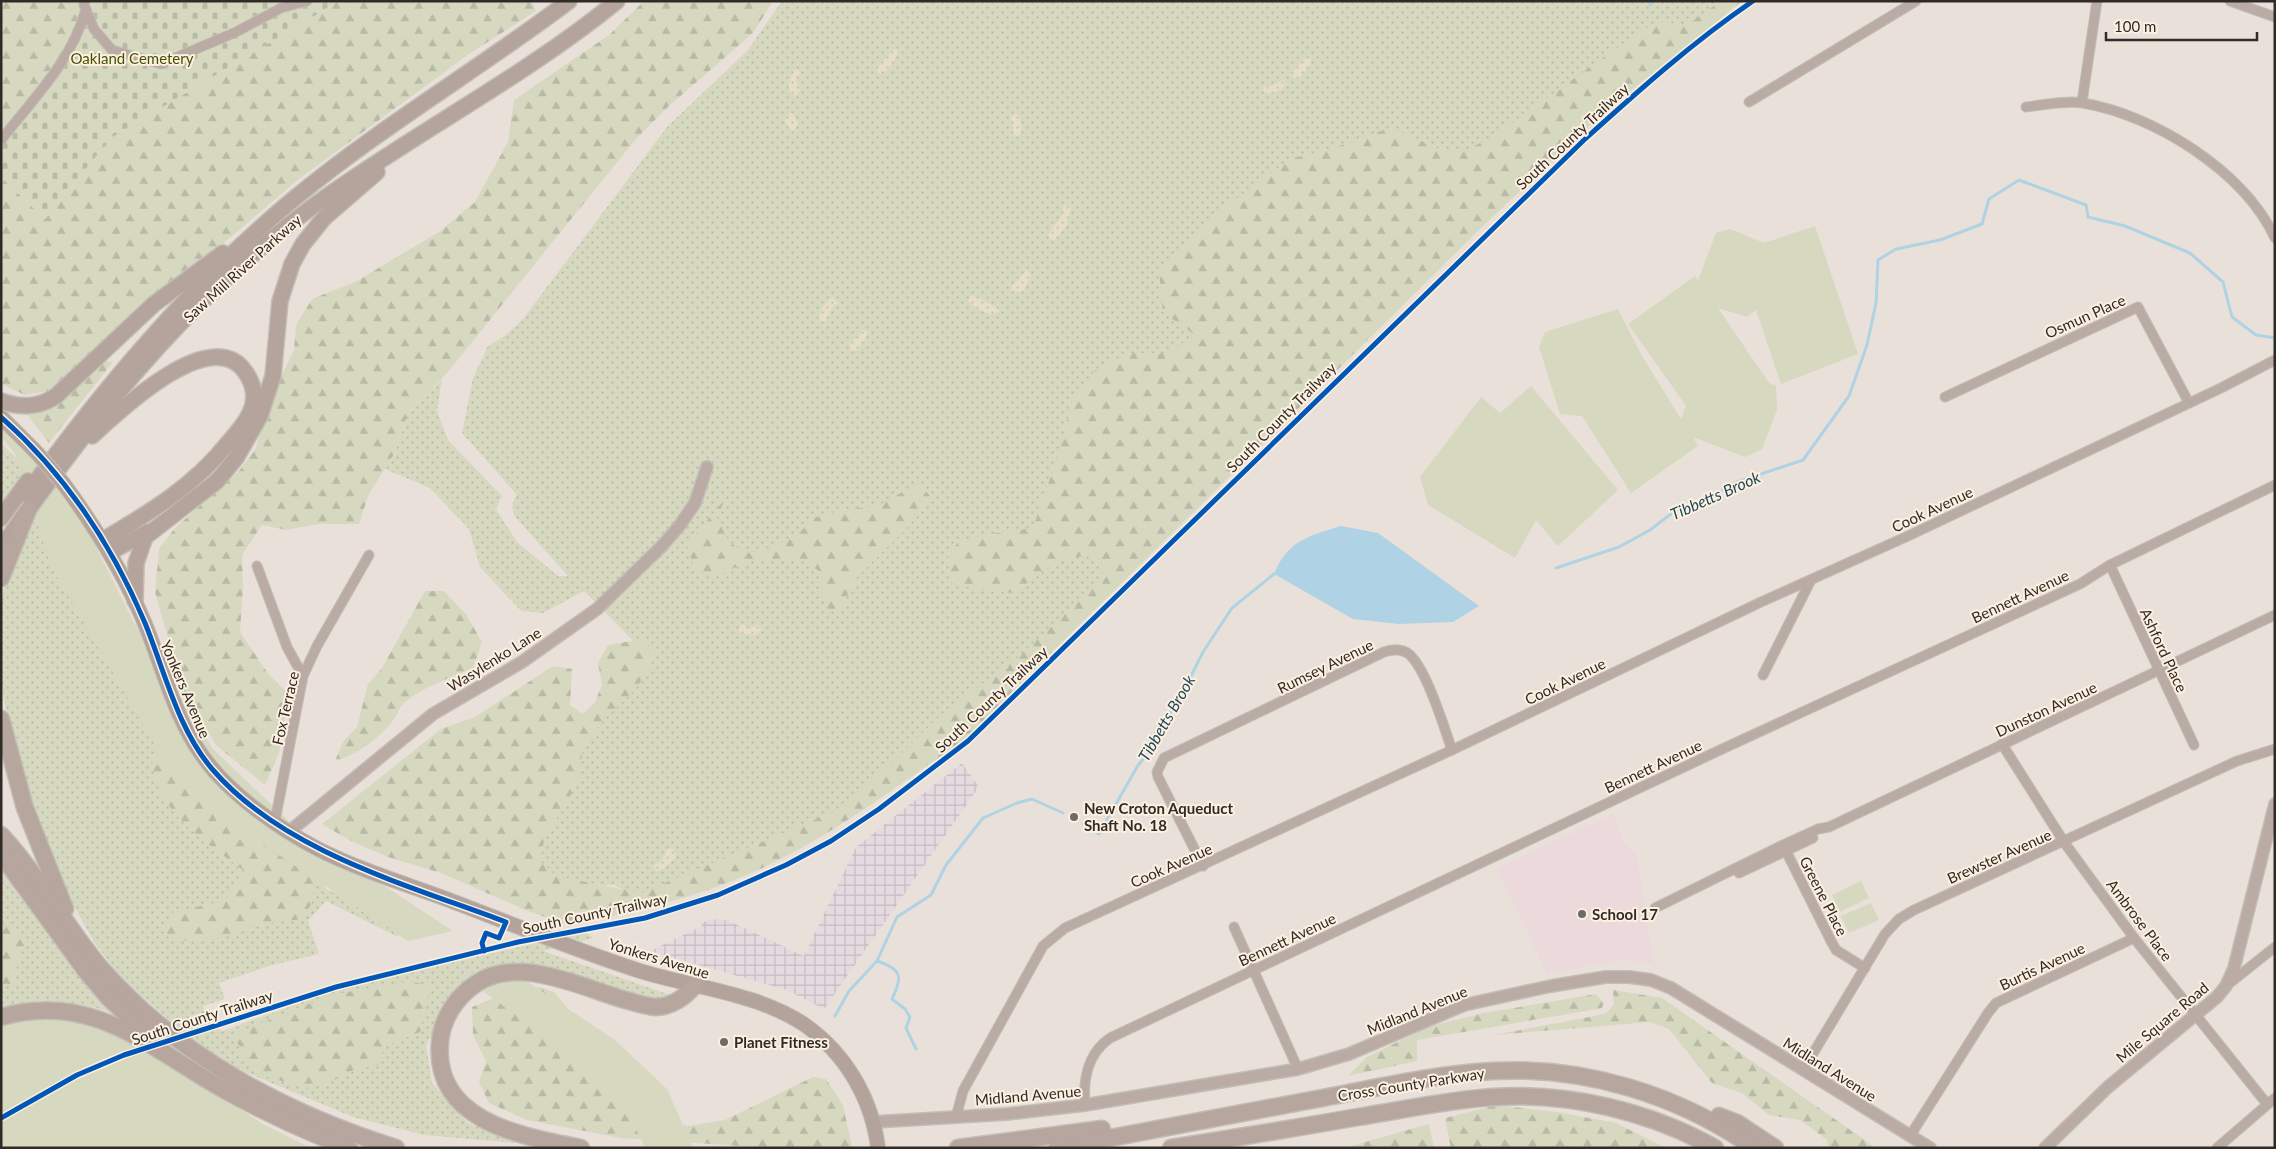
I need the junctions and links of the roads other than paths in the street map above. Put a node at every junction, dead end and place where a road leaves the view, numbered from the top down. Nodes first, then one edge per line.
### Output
1 (307, 1) edge
2 (569, 1) edge
3 (617, 1) edge
4 (1916, 1) edge
5 (2097, 1) edge
6 (2230, 1) edge
7 (285, 4) edge
8 (86, 5) edge
9 (2275, 17) edge
10 (1749, 102) dead end
11 (2082, 102) junction
12 (2026, 107) dead end
13 (421, 134) junction
14 (1, 140) edge
15 (262, 227) junction
16 (2274, 236) edge
17 (2275, 360) edge
18 (1945, 397) dead end
19 (1, 401) edge
20 (2189, 403) junction
21 (1, 417) edge
22 (63, 444) junction
23 (64, 460) junction
24 (707, 467) dead end
25 (2275, 485) edge
26 (28, 510) junction
27 (1, 518) edge
28 (163, 522) junction
29 (1, 530) edge
30 (107, 546) junction
31 (1, 549) edge
32 (369, 556) dead end
33 (2110, 565) junction
34 (257, 566) dead end
35 (1, 578) edge
36 (1811, 580) junction
37 (135, 601) junction
38 (2275, 615) edge
39 (2158, 672) junction
40 (1763, 674) dead end
41 (304, 676) junction
42 (1, 719) edge
43 (5, 737) junction
44 (2002, 744) junction
45 (2194, 745) dead end
46 (2275, 749) edge
47 (1452, 750) junction
48 (1, 759) edge
49 (2275, 804) edge
50 (275, 822) junction
51 (1829, 826) junction
52 (290, 831) junction
53 (1, 835) edge
54 (2064, 842) junction
55 (1786, 851) junction
56 (1, 854) edge
57 (1203, 866) junction
58 (1674, 900) junction
59 (1655, 908) dead end
60 (1234, 928) dead end
61 (2134, 938) junction
62 (79, 941) junction
63 (2275, 947) edge
64 (1865, 968) junction
65 (1254, 970) junction
66 (694, 986) junction
67 (2226, 986) junction
68 (2195, 1015) junction
69 (1, 1016) edge
70 (189, 1068) junction
71 (1298, 1069) junction
72 (1803, 1070) junction
73 (2275, 1098) edge
74 (1674, 1104) junction
75 (2267, 1104) junction
76 (1085, 1105) junction
77 (956, 1117) junction
78 (1197, 1121) junction
79 (873, 1122) junction
80 (1910, 1136) junction
81 (349, 1148) edge
82 (396, 1148) edge
83 (581, 1148) edge
84 (878, 1148) edge
85 (958, 1148) edge
86 (1057, 1148) edge
87 (1172, 1148) edge
88 (1715, 1148) edge
89 (1754, 1148) edge
90 (1775, 1148) edge
91 (1930, 1148) edge
92 (2045, 1148) edge
93 (2217, 1148) edge

1 - 7 street
2 - 15 highway, Saw Mill River Parkway
3 - 13 highway, Saw Mill River Parkway
4 - 10 street
5 - 11 street
6 - 9 street
7 - 8 street
8 - 14 street
11 - 12 street
11 - 16 street
13 - 23 highway, Saw Mill River Parkway
13 - 28 highway
15 - 19 highway
15 - 22 highway, Saw Mill River Parkway
17 - 20 street, Cook Avenue
18 - 20 street, Osmun Place
20 - 36 street, Cook Avenue
21 - 30 main road, Yonkers Avenue, bridge
22 - 27 highway
22 - 29 highway, Saw Mill River Parkway
23 - 26 highway, Saw Mill River Parkway
23 - 30 highway
24 - 52 street, Wasylenko Lane
25 - 33 street, Bennett Avenue
26 - 31 highway, Saw Mill River Parkway
26 - 35 highway
28 - 30 highway
28 - 37 highway
30 - 37 main road, Yonkers Avenue
32 - 41 street, Fox Terrace
33 - 39 street, Ashford Place
33 - 65 street, Bennett Avenue
34 - 41 street
36 - 40 street
36 - 47 street, Cook Avenue
37 - 50 main road, Yonkers Avenue
38 - 39 street, Dunston Avenue
39 - 44 street, Dunston Avenue
39 - 45 street, Ashford Place
41 - 50 street, Fox Terrace
42 - 43 highway
43 - 48 highway
43 - 62 highway
44 - 51 street, Dunston Avenue
44 - 54 street, Ambrose Place
46 - 54 street, Brewster Avenue
47 - 57 street, Cook Avenue
47 - 57 street, Rumsey Avenue
49 - 67 street, Mile Square Road
50 - 52 main road, Yonkers Avenue
51 - 55 street, Dunston Avenue
51 - 58 street, Dunston Avenue
52 - 66 main road, Yonkers Avenue
53 - 62 highway
54 - 61 street, Ambrose Place
54 - 64 street, Brewster Avenue
55 - 58 street, Dunston Avenue
55 - 64 street, Greene Place
56 - 70 highway
57 - 77 street, Cook Avenue
58 - 59 street, Dunston Avenue
60 - 65 street
61 - 68 street, Ambrose Place
61 - 80 street, Burtis Avenue
62 - 82 highway
63 - 67 street
64 - 72 street, Brewster Avenue
65 - 71 street
65 - 76 street, Bennett Avenue
66 - 79 main road, Yonkers Avenue
66 - 83 highway
67 - 68 street, Mile Square Road
68 - 75 street, Ambrose Place
68 - 92 street, Mile Square Road
69 - 70 highway
70 - 81 highway
71 - 72 street, Midland Avenue
71 - 76 street, Midland Avenue
72 - 80 street, Midland Avenue
73 - 75 street
74 - 78 highway, Cross County Parkway
74 - 89 highway, Cross County Parkway
74 - 90 highway
75 - 93 street
76 - 77 street, Midland Avenue
77 - 79 street, Midland Avenue
78 - 85 highway
78 - 86 highway, Cross County Parkway
79 - 84 main road, Yonkers Avenue
80 - 91 street, Midland Avenue
87 - 88 highway, Cross County Parkway

